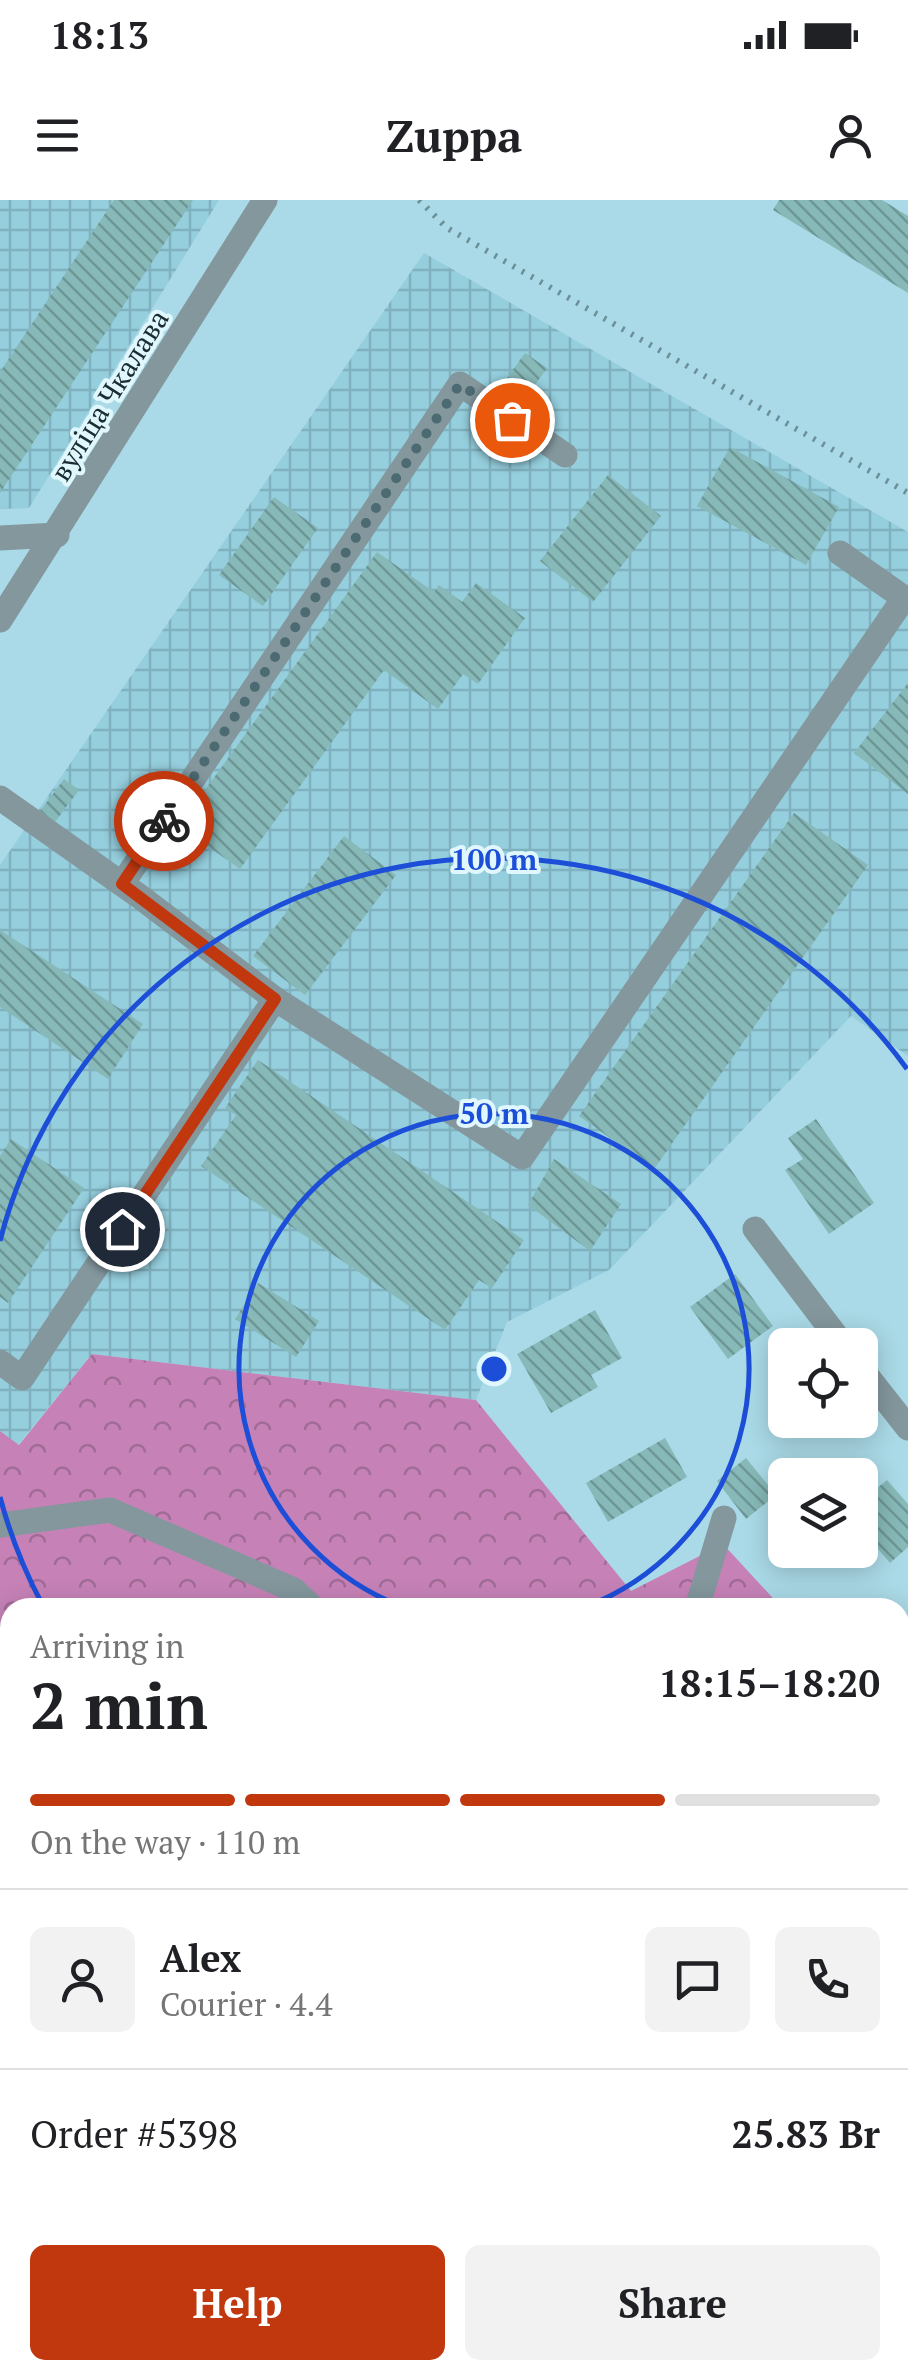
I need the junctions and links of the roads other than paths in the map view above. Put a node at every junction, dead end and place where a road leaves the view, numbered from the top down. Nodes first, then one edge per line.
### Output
1 (266, 200) edge
2 (565, 455) dead end
3 (57, 535) junction
4 (0, 538) edge
5 (840, 553) dead end
6 (0, 620) edge
7 (0, 798) edge
8 (122, 884) junction
9 (275, 999) junction
10 (755, 1229) dead end
11 (830, 1328) edge
12 (0, 1362) edge
13 (878, 1389) edge
14 (908, 1428) edge
15 (724, 1518) dead end
16 (0, 1525) edge
17 (302, 1598) edge
18 (700, 1598) edge

1 - 3 street, вуліца Чкалава
2 - 8 street
3 - 4 street
3 - 6 street, вуліца Чкалава
5 - 9 street
7 - 8 street
8 - 9 street
9 - 12 street
10 - 11 street
13 - 14 street
15 - 18 street
16 - 17 street

